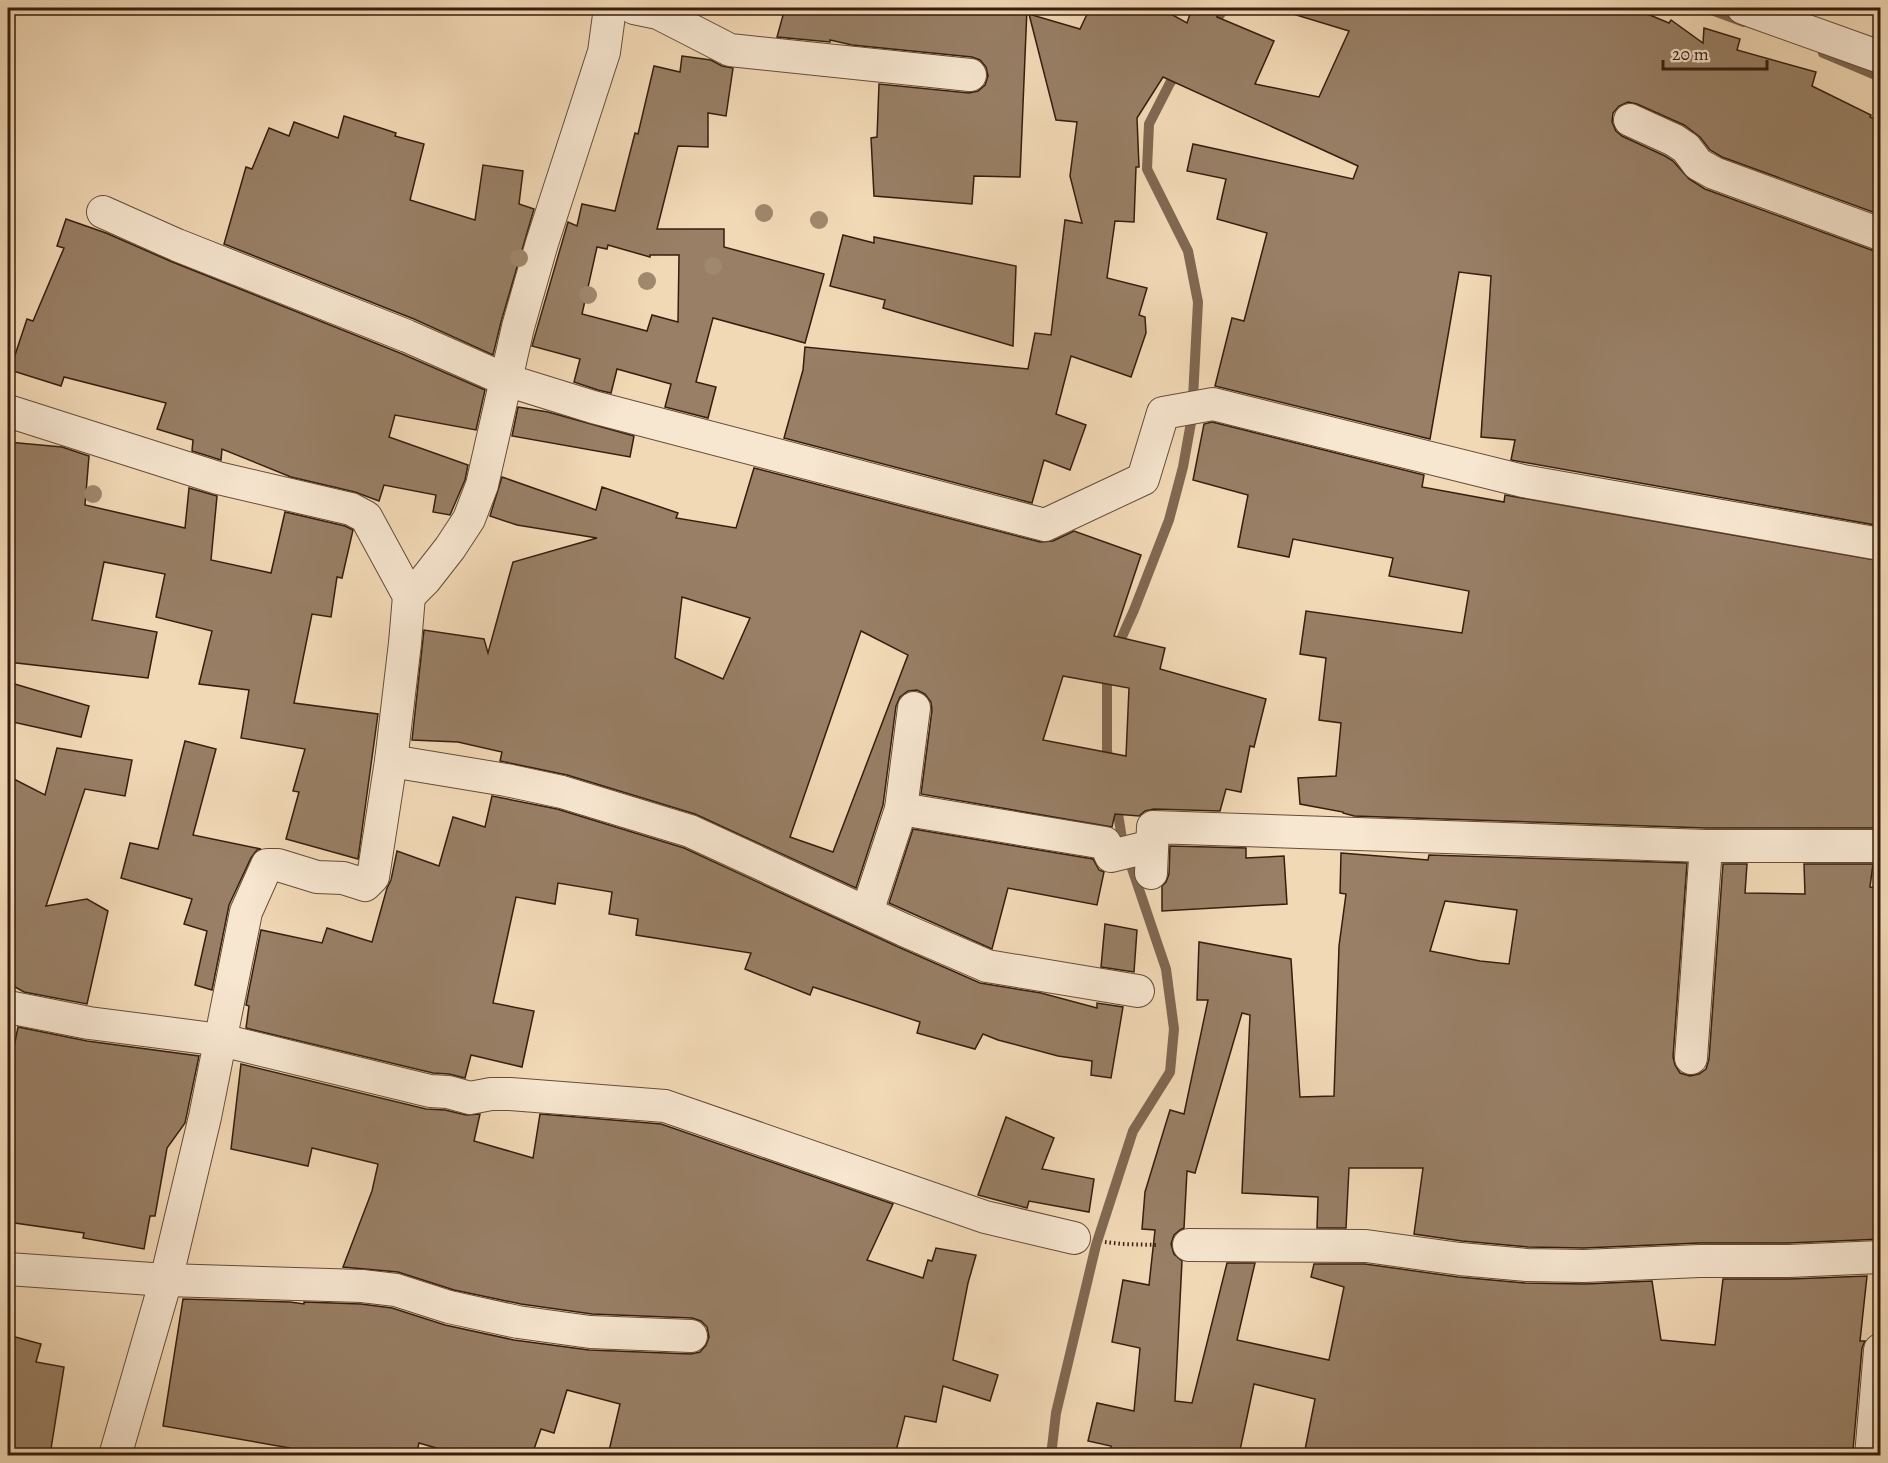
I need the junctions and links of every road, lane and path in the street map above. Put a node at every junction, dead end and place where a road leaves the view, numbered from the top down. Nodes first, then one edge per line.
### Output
1 (610, 8) edge
2 (634, 8) edge
3 (1743, 8) edge
4 (1881, 57) edge
5 (970, 75) dead end
6 (1630, 120) dead end
7 (104, 212) dead end
8 (1881, 234) edge
9 (506, 381) junction
10 (8, 411) edge
11 (1881, 544) edge
12 (409, 596) junction
13 (914, 708) dead end
14 (391, 761) junction
15 (901, 809) junction
16 (1706, 846) junction
17 (1881, 846) edge
18 (867, 912) junction
19 (1138, 991) dead end
20 (8, 1007) edge
21 (221, 1040) junction
22 (1691, 1058) dead end
23 (1074, 1238) dead end
24 (1189, 1245) dead end
25 (1881, 1257) edge
26 (8, 1269) edge
27 (166, 1280) junction
28 (691, 1336) dead end
29 (1881, 1350) edge
30 (115, 1455) edge
31 (1871, 1455) edge

1 - 9 street
2 - 5 street
3 - 4 street
6 - 8 street
7 - 9 street
9 - 11 street
9 - 12 street
10 - 12 street
12 - 14 street
13 - 15 street
14 - 18 street
14 - 21 street
15 - 16 street
15 - 18 street
16 - 17 street
16 - 22 street
18 - 19 street
20 - 21 street
21 - 23 street
21 - 27 street
24 - 25 street
26 - 27 street
27 - 28 street
27 - 30 street
29 - 31 street

